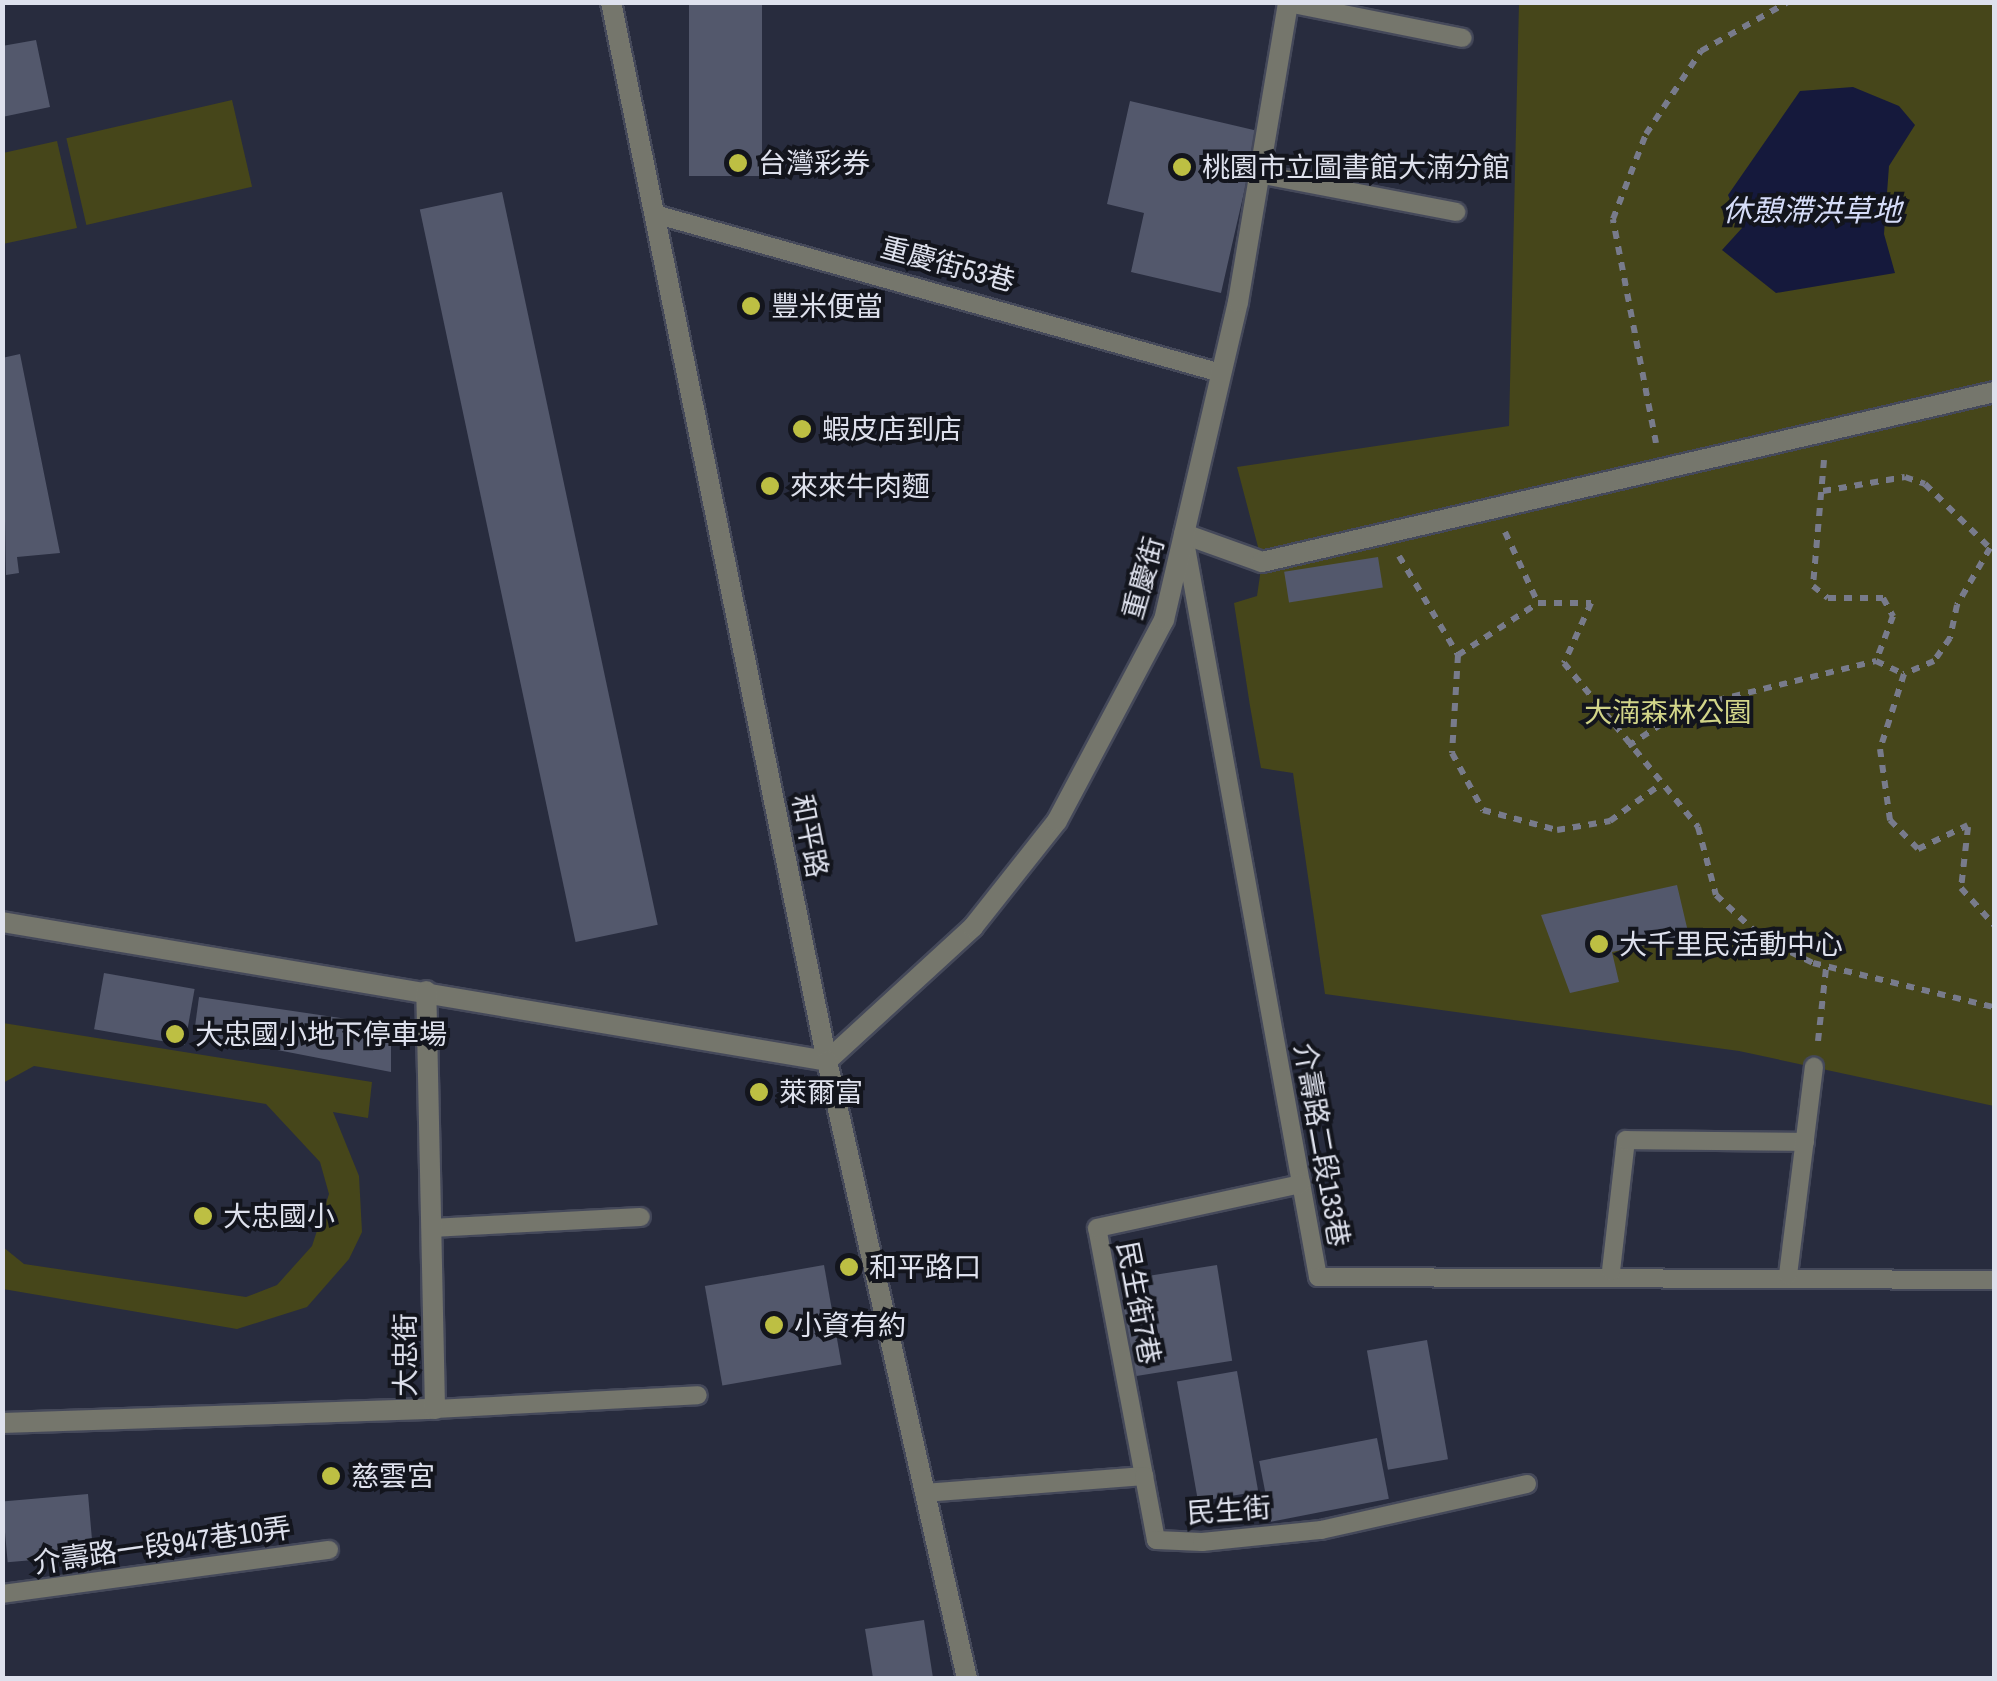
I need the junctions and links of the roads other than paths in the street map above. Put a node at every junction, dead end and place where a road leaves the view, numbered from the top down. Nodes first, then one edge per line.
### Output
1 (611, 2) edge
2 (1288, 3) edge
3 (1463, 38) dead end
4 (1259, 174) junction
5 (1456, 212) dead end
6 (658, 215) junction
7 (1221, 373) junction
8 (1994, 392) edge
9 (1184, 534) junction
10 (2, 922) edge
11 (426, 991) junction
12 (827, 1062) junction
13 (1814, 1067) road end
14 (1805, 1142) junction
15 (1301, 1184) junction
16 (641, 1217) dead end
17 (431, 1228) junction
18 (1611, 1272) junction
19 (1788, 1275) junction
20 (1994, 1280) edge
21 (698, 1396) dead end
22 (435, 1410) junction
23 (2, 1422) edge
24 (1144, 1476) junction
25 (1527, 1484) dead end
26 (924, 1493) junction
27 (329, 1550) dead end
28 (2, 1594) edge
29 (967, 1678) edge

1 - 6 street, 和平路
2 - 3 lane
2 - 4 street, 重慶街
4 - 5 lane
4 - 7 street, 重慶街
6 - 7 lane, 重慶街53巷
6 - 12 street, 和平路
7 - 9 street, 重慶街
8 - 9 street
9 - 12 street, 重慶街
9 - 15 lane, 介壽路二段133巷
10 - 11 street
11 - 12 street
11 - 17 street, 大忠街
12 - 26 street, 和平路
13 - 14 lane
14 - 18 lane
14 - 19 lane
15 - 18 lane, 介壽路二段133巷
15 - 24 lane, 民生街7巷
16 - 17 lane
17 - 22 street, 大忠街
18 - 19 lane, 介壽路二段133巷
19 - 20 lane, 介壽路二段133巷
21 - 22 lane
22 - 23 street, 大忠街
24 - 25 lane, 民生街
24 - 26 lane
26 - 29 street, 和平路
27 - 28 lane, 介壽路一段947巷10弄

